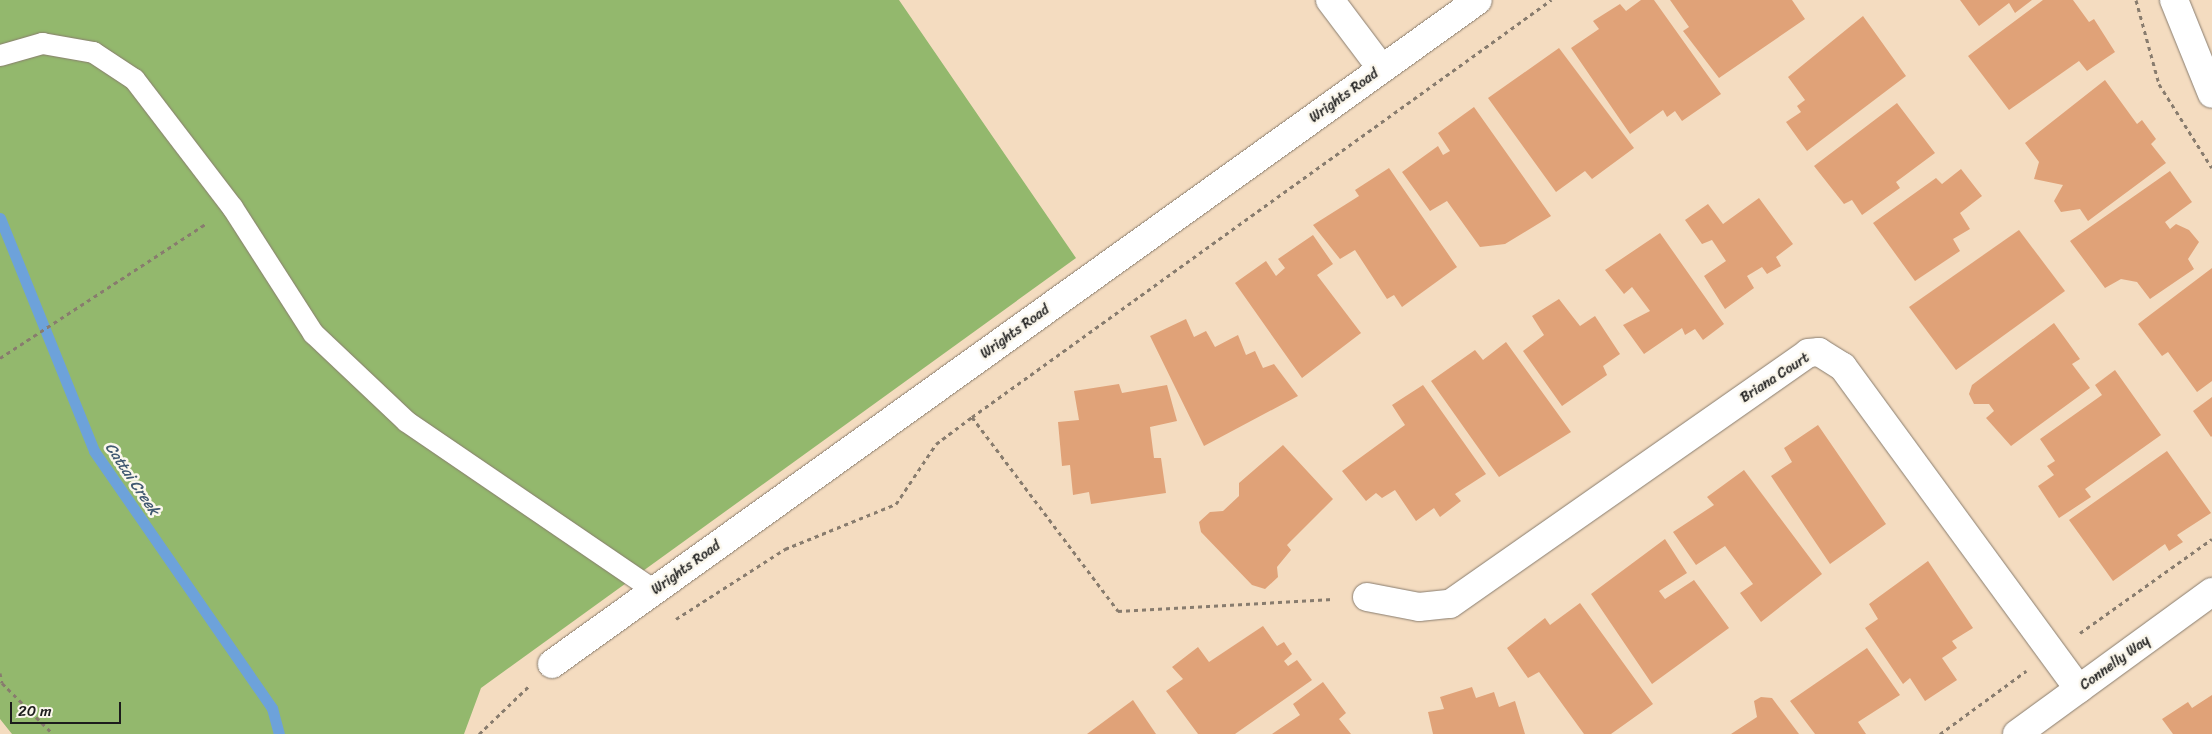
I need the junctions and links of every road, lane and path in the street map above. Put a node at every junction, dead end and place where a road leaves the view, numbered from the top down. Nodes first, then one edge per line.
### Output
1 (1330, 0) edge
2 (1478, 0) edge
3 (1551, 0) edge
4 (2136, 0) edge
5 (2174, 0) edge
6 (0, 55) edge
7 (1382, 69) junction
8 (2212, 94) edge
9 (2212, 168) edge
10 (232, 208) junction
11 (0, 358) edge
12 (972, 417) junction
13 (655, 591) junction
14 (2212, 592) edge
15 (1367, 597) joint
16 (669, 624) dead end
17 (552, 664) joint
18 (0, 673) edge
19 (2079, 689) junction
20 (53, 734) edge
21 (479, 734) edge
22 (2017, 734) edge

1 - 7 street
2 - 7 street, Wrights Road
3 - 12 path
4 - 9 path
5 - 8 street
6 - 10 lane
7 - 13 street, Wrights Road
10 - 11 path
10 - 13 lane
12 - 15 path
12 - 16 path
13 - 17 street, Wrights Road
14 - 19 street, Connelly Way
15 - 19 street, Briana Court
17 - 21 path
18 - 20 path
19 - 22 street, Connelly Way

